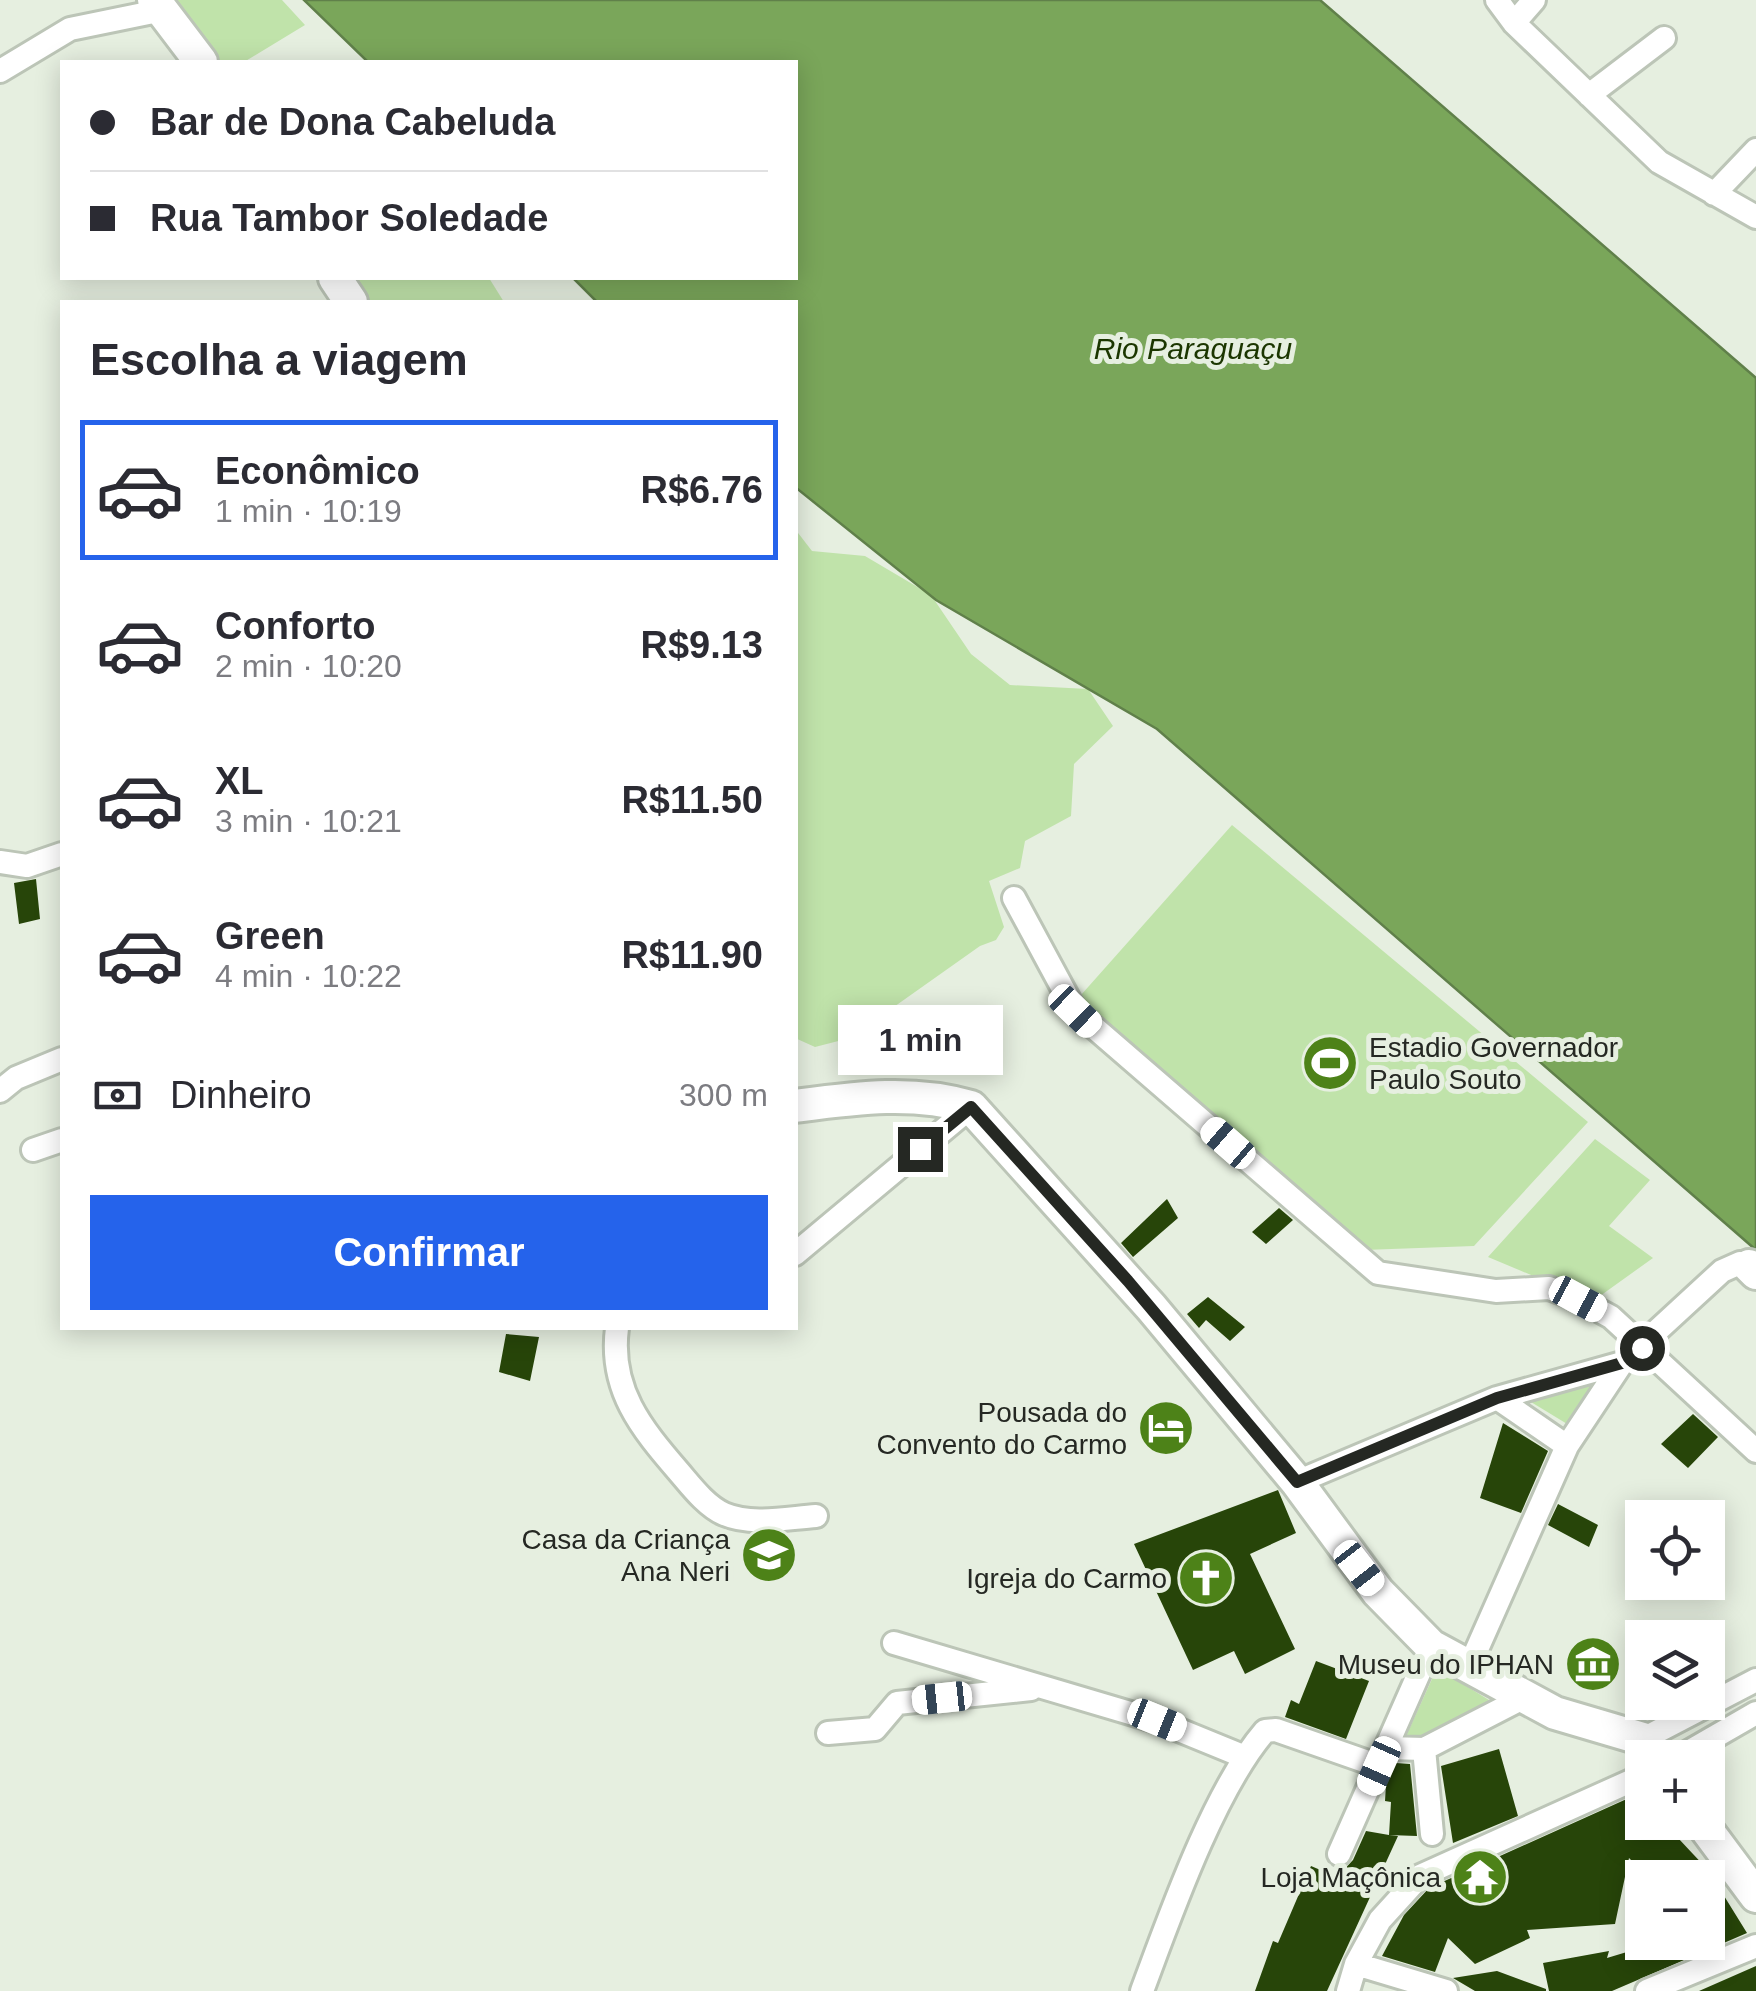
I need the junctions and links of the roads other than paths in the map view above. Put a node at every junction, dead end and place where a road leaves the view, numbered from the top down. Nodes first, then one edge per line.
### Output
1 (1534, 0) edge
2 (159, 5) edge
3 (1504, 7) edge
4 (1664, 38) dead end
5 (200, 60) edge
6 (0, 71) edge
7 (1588, 95) junction
8 (1756, 150) edge
9 (1714, 194) junction
10 (1756, 217) edge
11 (60, 855) edge
12 (0, 862) edge
13 (1014, 898) dead end
14 (60, 1059) edge
15 (0, 1091) edge
16 (798, 1106) edge
17 (971, 1107) junction
18 (60, 1141) edge
19 (33, 1150) dead end
20 (798, 1251) edge
21 (1753, 1270) edge
22 (617, 1330) edge
23 (1642, 1348) junction
24 (1622, 1363) junction
25 (1497, 1398) junction
26 (1753, 1443) edge
27 (1567, 1446) junction
28 (1297, 1482) junction
29 (816, 1516) dead end
30 (894, 1643) dead end
31 (1430, 1646) junction
32 (1470, 1665) junction
33 (1756, 1680) edge
34 (1044, 1688) junction
35 (1525, 1697) junction
36 (1756, 1714) edge
37 (828, 1733) dead end
38 (1627, 1740) edge
39 (1661, 1740) edge
40 (1710, 1740) edge
41 (1424, 1749) junction
42 (1245, 1757) junction
43 (1383, 1757) junction
44 (1625, 1784) edge
45 (1432, 1834) dead end
46 (1714, 1840) edge
47 (1339, 1854) dead end
48 (1756, 1896) edge
49 (1756, 1946) edge
50 (1356, 1964) junction
51 (1142, 1991) edge
52 (1348, 1991) edge
53 (1446, 1991) edge
54 (1647, 1991) edge

1 - 3 street
2 - 5 street
2 - 6 street
3 - 7 street
4 - 7 street
7 - 9 street
8 - 9 street
9 - 10 street
11 - 12 street
13 - 23 street
14 - 15 street
16 - 17 street
17 - 20 street
17 - 28 street
18 - 19 street
21 - 23 street
22 - 29 street
23 - 24 street
23 - 26 street
24 - 25 street
24 - 27 street
25 - 27 street
25 - 28 street
27 - 32 street
28 - 31 street
30 - 34 street
31 - 32 street
31 - 43 street
32 - 35 street
33 - 39 street
34 - 37 street
34 - 42 street
35 - 38 street
35 - 41 street
36 - 40 street
41 - 43 street
41 - 45 street
42 - 43 street
42 - 51 street
43 - 47 street
44 - 50 street
46 - 48 street
49 - 54 street
50 - 52 street
50 - 53 street

